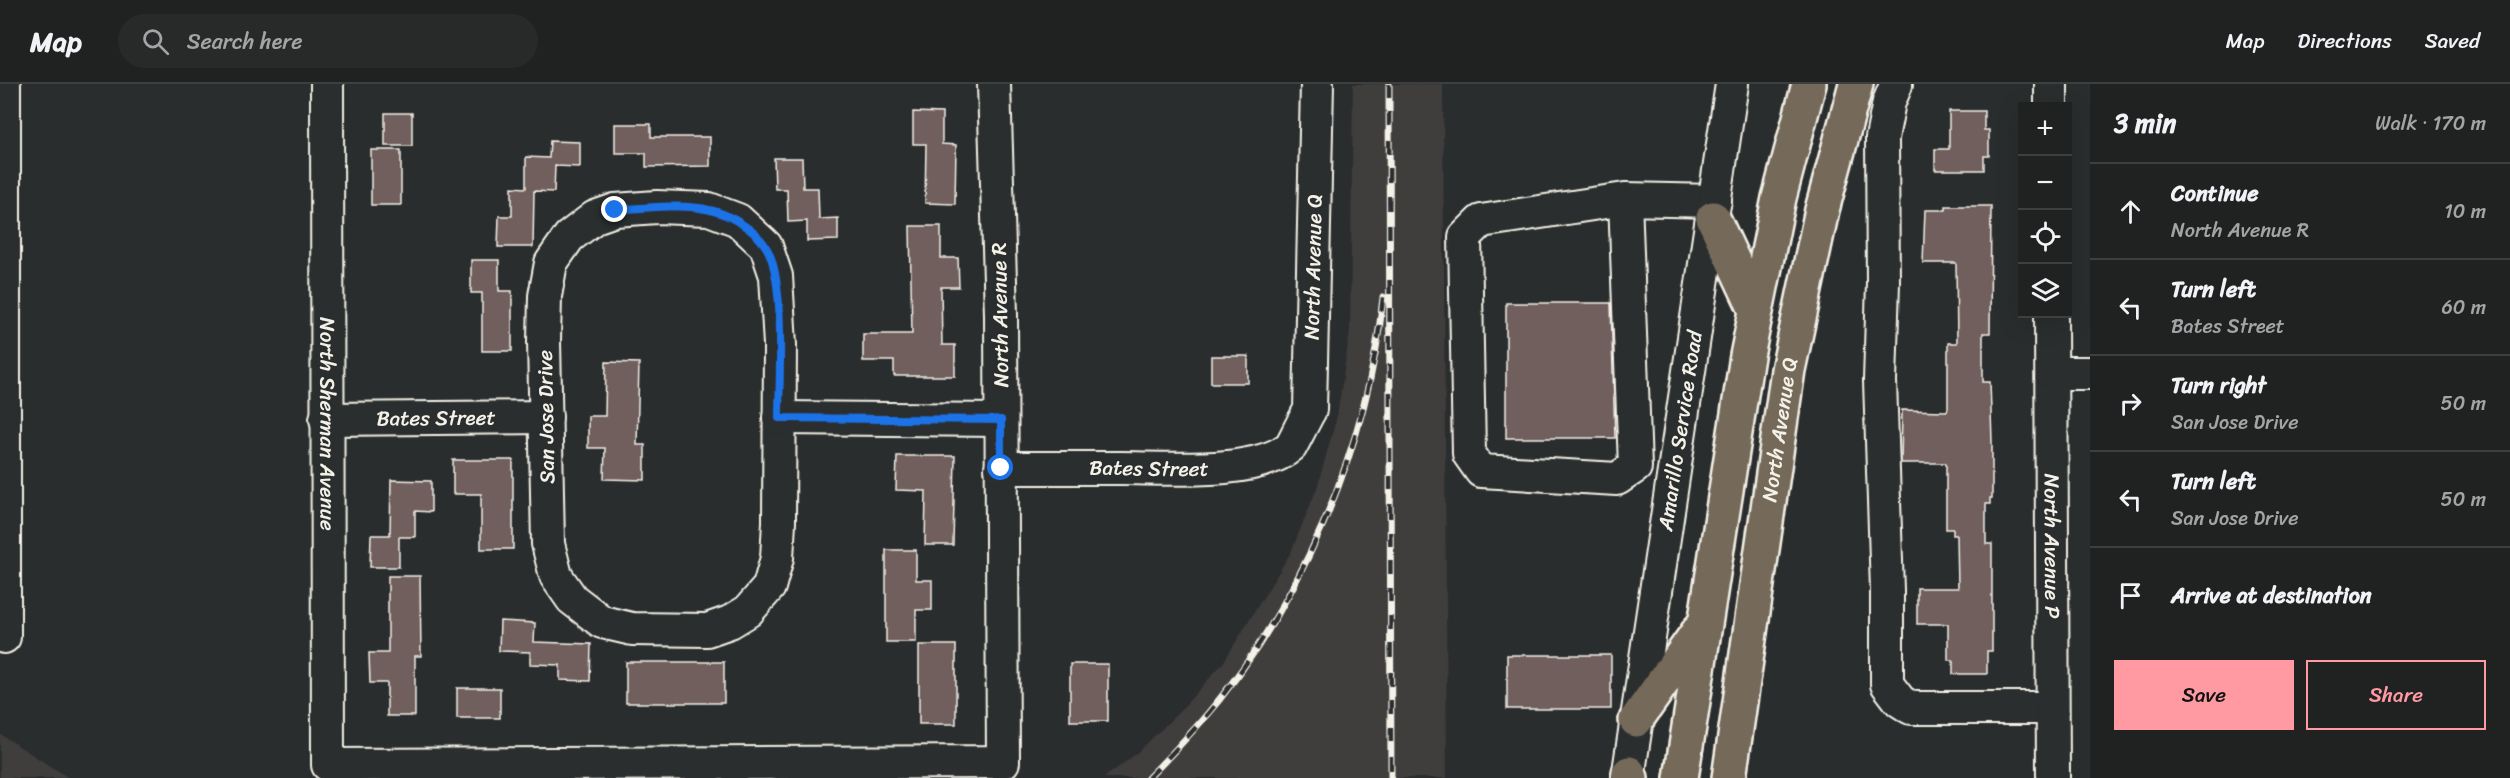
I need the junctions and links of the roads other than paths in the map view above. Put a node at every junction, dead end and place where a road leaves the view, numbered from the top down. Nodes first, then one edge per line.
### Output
1 (4, 84) edge
2 (327, 84) edge
3 (994, 84) edge
4 (1317, 84) edge
5 (1732, 84) edge
6 (1809, 84) edge
7 (1856, 84) edge
8 (2051, 84) edge
9 (1896, 85) edge
10 (2050, 102) edge
11 (1625, 200) junction
12 (1714, 210) junction
13 (1756, 310) junction
14 (2051, 318) edge
15 (2052, 373) junction
16 (2090, 373) edge
17 (546, 417) junction
18 (779, 418) junction
19 (326, 419) junction
20 (1001, 420) junction
21 (1292, 444) joint
22 (1001, 468) junction
23 (1705, 622) junction
24 (4, 637) dead end
25 (2052, 708) junction
26 (1636, 720) junction
27 (1003, 762) joint
28 (1629, 776) edge
29 (1681, 778) edge
30 (1729, 778) edge
31 (2053, 778) edge

1 - 24 street
2 - 19 street, North Sherman Avenue
3 - 20 street, North Avenue R
4 - 21 street, North Avenue Q
5 - 12 street, Amarillo Service Road
6 - 13 main road, North Avenue Q
7 - 30 main road, North Avenue Q
8 - 10 street
9 - 25 street
11 - 11 street
11 - 12 street
12 - 13 main road
12 - 26 street, Amarillo Service Road
13 - 23 main road, North Avenue Q
14 - 15 street, North Avenue P
15 - 16 street
15 - 25 street, North Avenue P
17 - 18 street, San Jose Drive
17 - 18 street, San Jose Drive
17 - 19 street, Bates Street
18 - 20 street
19 - 27 street, North Sherman Avenue
20 - 22 street, North Avenue R
21 - 22 street, Bates Street
22 - 27 street, North Avenue R
23 - 26 main road
23 - 29 main road, North Avenue Q
25 - 31 street, North Avenue P
26 - 28 street, Amarillo Service Road

